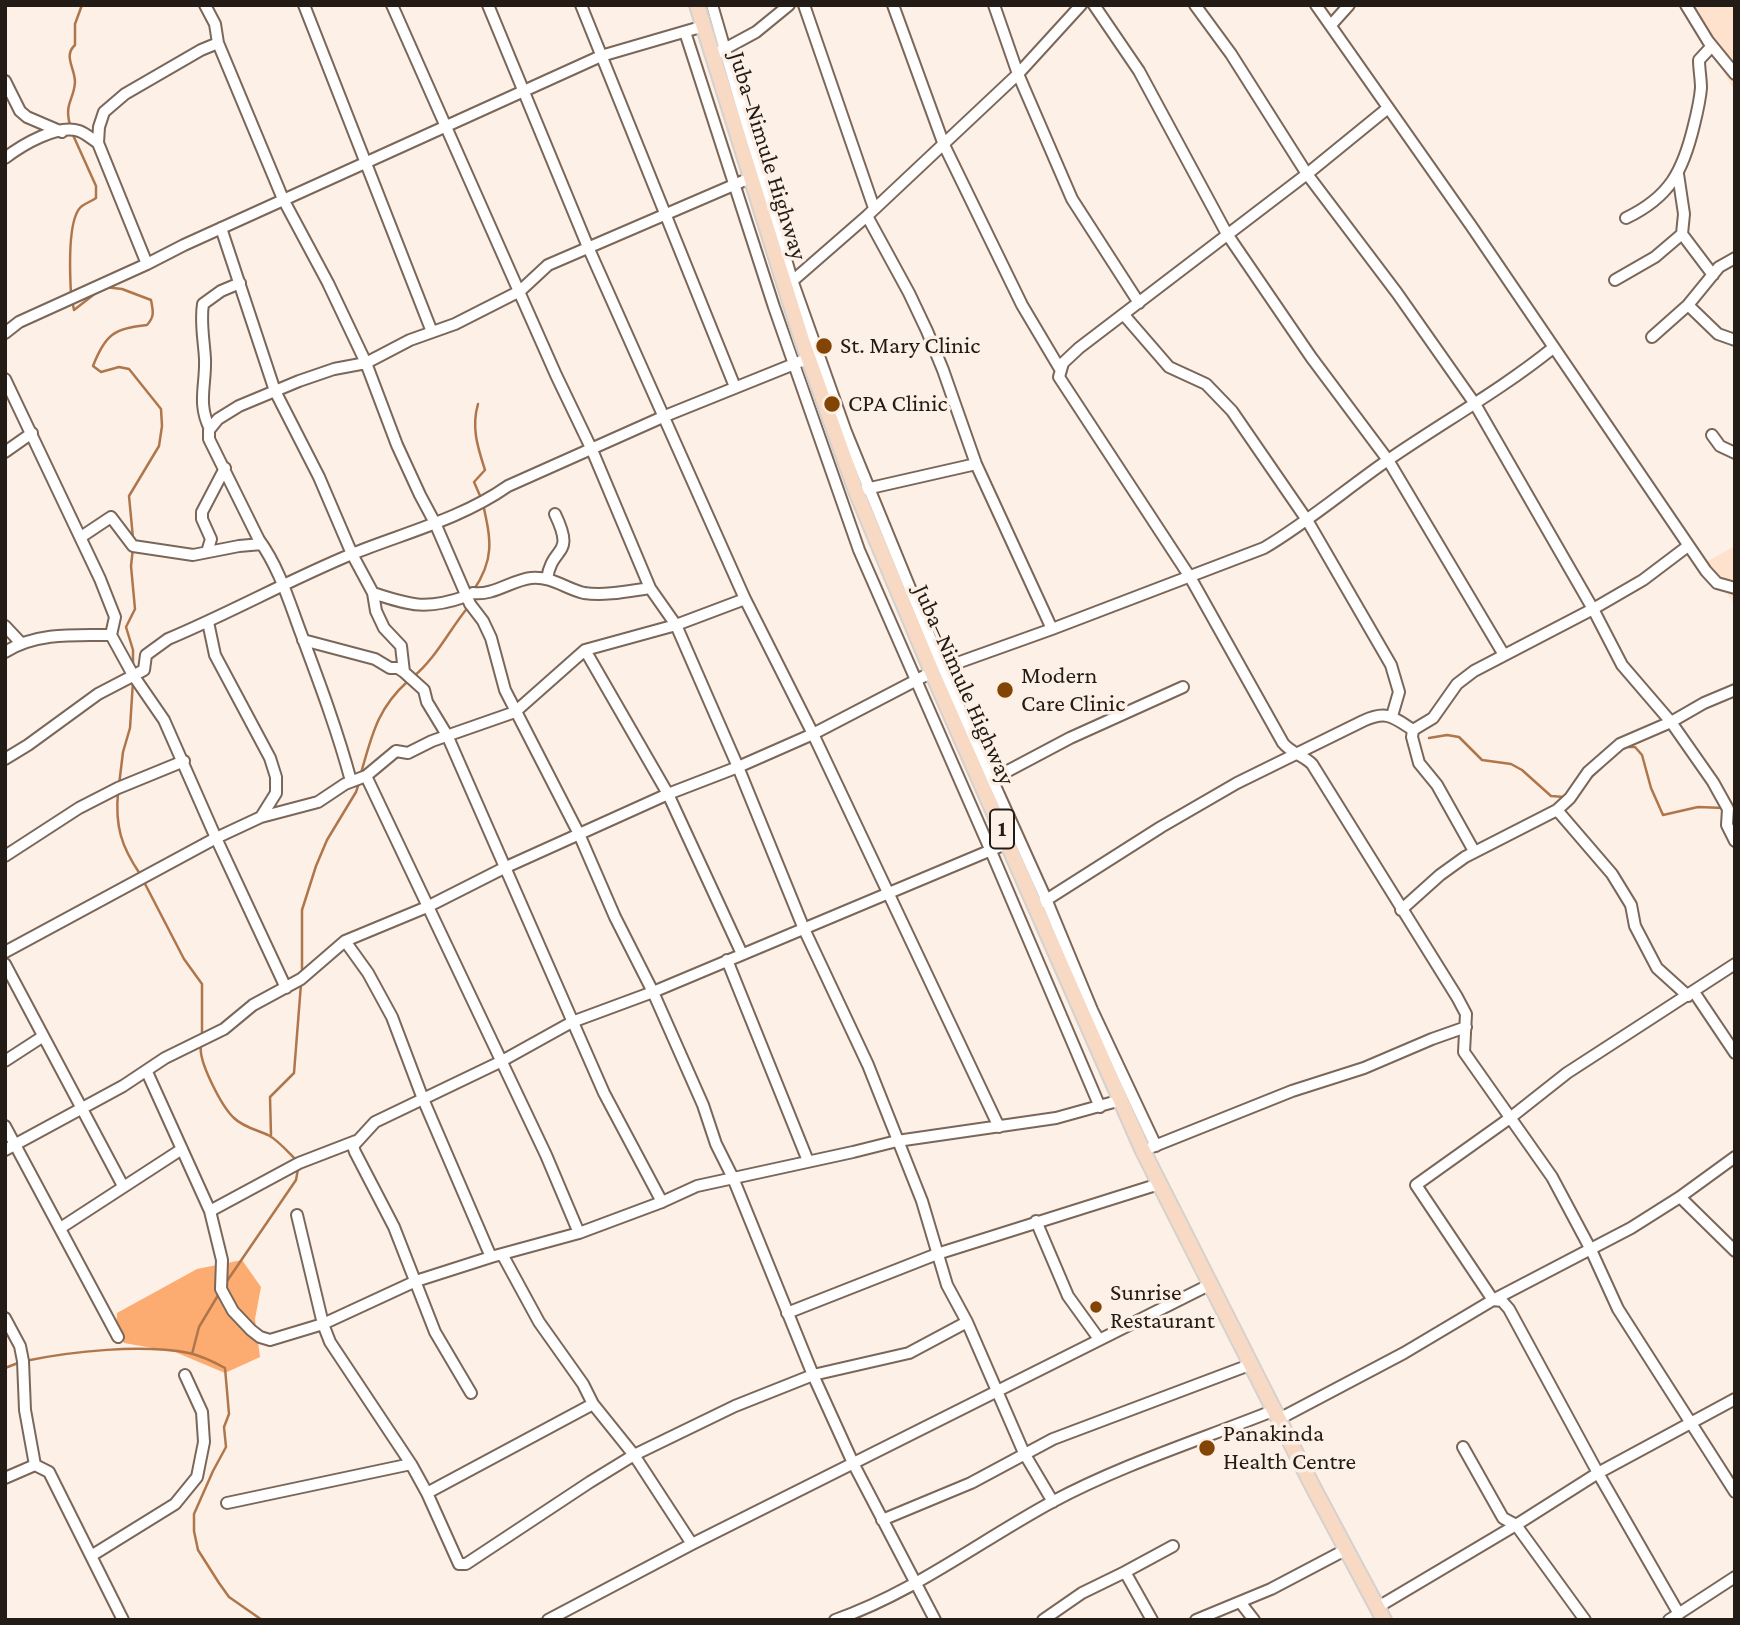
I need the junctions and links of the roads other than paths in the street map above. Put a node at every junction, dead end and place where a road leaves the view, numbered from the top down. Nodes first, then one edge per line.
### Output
1 (205, 5) edge
2 (304, 5) edge
3 (392, 5) edge
4 (488, 5) edge
5 (582, 5) edge
6 (697, 5) edge
7 (712, 5) edge
8 (789, 5) edge
9 (804, 5) edge
10 (893, 5) edge
11 (994, 5) edge
12 (1081, 5) edge
13 (1094, 5) edge
14 (1195, 5) edge
15 (1316, 5) edge
16 (1349, 5) edge
17 (1686, 5) edge
18 (1331, 25) junction
19 (704, 26) junction
20 (685, 32) junction
21 (218, 43) junction
22 (1712, 46) junction
23 (719, 52) junction
24 (1735, 55) edge
25 (601, 56) junction
26 (1722, 56) junction
27 (1018, 74) junction
28 (1735, 74) edge
29 (5, 81) edge
30 (524, 91) junction
31 (1388, 108) junction
32 (446, 127) junction
33 (62, 132) junction
34 (98, 143) junction
35 (944, 145) junction
36 (5, 158) edge
37 (364, 163) junction
38 (1307, 174) junction
39 (1678, 174) junction
40 (750, 178) junction
41 (735, 183) junction
42 (283, 199) junction
43 (871, 212) junction
44 (667, 215) junction
45 (1626, 218) dead end
46 (222, 228) junction
47 (1227, 234) junction
48 (1682, 234) junction
49 (587, 247) junction
50 (1735, 258) edge
51 (147, 264) junction
52 (1713, 275) junction
53 (1615, 280) dead end
54 (240, 283) junction
55 (789, 285) junction
56 (520, 291) junction
57 (1139, 303) junction
58 (1688, 305) junction
59 (1124, 315) junction
60 (432, 332) junction
61 (5, 333) edge
62 (1652, 337) dead end
63 (1735, 340) edge
64 (1553, 348) junction
65 (809, 358) junction
66 (366, 363) junction
67 (794, 365) junction
68 (1060, 369) junction
69 (5, 379) edge
70 (735, 387) junction
71 (275, 391) junction
72 (1475, 404) junction
73 (665, 416) junction
74 (210, 429) junction
75 (32, 433) junction
76 (1712, 435) dead end
77 (592, 450) junction
78 (5, 452) edge
79 (1735, 453) edge
80 (1388, 460) junction
81 (975, 464) junction
82 (225, 468) junction
83 (863, 490) junction
84 (555, 514) dead end
85 (1307, 520) junction
86 (435, 523) junction
87 (81, 537) junction
88 (262, 544) junction
89 (878, 545) junction
90 (1688, 547) junction
91 (859, 550) junction
92 (207, 552) junction
93 (352, 554) junction
94 (1190, 578) junction
95 (547, 579) junction
96 (282, 585) junction
97 (650, 588) junction
98 (1735, 588) edge
99 (373, 593) junction
100 (470, 595) junction
101 (745, 599) junction
102 (1593, 610) junction
103 (208, 622) junction
104 (676, 625) junction
105 (5, 626) edge
106 (1052, 629) junction
107 (111, 635) junction
108 (303, 640) junction
109 (20, 642) junction
110 (585, 650) junction
111 (5, 652) edge
112 (1504, 655) junction
113 (937, 670) junction
114 (404, 672) junction
115 (133, 676) junction
116 (915, 679) junction
117 (1183, 687) dead end
118 (1735, 690) edge
119 (515, 712) junction
120 (1392, 716) junction
121 (1671, 722) junction
122 (1413, 730) junction
123 (813, 734) junction
124 (447, 735) junction
125 (1296, 753) junction
126 (5, 759) edge
127 (184, 761) junction
128 (738, 767) junction
129 (366, 776) junction
130 (351, 781) junction
131 (987, 782) junction
132 (668, 794) junction
133 (1557, 810) junction
134 (261, 817) junction
135 (579, 834) junction
136 (216, 838) junction
137 (1735, 842) edge
138 (1008, 843) junction
139 (990, 849) junction
140 (1474, 851) junction
141 (5, 856) edge
142 (504, 868) junction
143 (887, 894) junction
144 (1041, 904) junction
145 (428, 907) junction
146 (1401, 909) junction
147 (804, 929) junction
148 (345, 941) junction
149 (5, 952) edge
150 (742, 954) junction
151 (727, 960) junction
152 (5, 964) edge
153 (1735, 964) edge
154 (286, 988) junction
155 (653, 992) junction
156 (1691, 994) junction
157 (572, 1022) junction
158 (1466, 1027) junction
159 (42, 1037) junction
160 (1735, 1053) edge
161 (5, 1061) edge
162 (500, 1062) junction
163 (147, 1072) junction
164 (423, 1100) junction
165 (1121, 1100) junction
166 (1100, 1107) junction
167 (81, 1109) junction
168 (1510, 1118) junction
169 (5, 1126) edge
170 (999, 1127) junction
171 (356, 1141) junction
172 (897, 1141) junction
173 (10, 1148) edge
174 (182, 1149) junction
175 (1149, 1149) junction
176 (1735, 1157) edge
177 (808, 1161) junction
178 (733, 1178) junction
179 (1159, 1184) junction
180 (123, 1186) junction
181 (1680, 1197) junction
182 (662, 1202) junction
183 (210, 1211) junction
184 (296, 1215) dead end
185 (1036, 1221) junction
186 (62, 1227) junction
187 (579, 1233) junction
188 (1591, 1250) junction
189 (1735, 1251) edge
190 (502, 1254) junction
191 (937, 1254) junction
192 (491, 1257) junction
193 (416, 1281) junction
194 (1209, 1285) junction
195 (1493, 1300) junction
196 (787, 1313) junction
197 (5, 1318) edge
198 (967, 1322) junction
199 (323, 1324) junction
200 (118, 1337) dead end
201 (1099, 1339) junction
202 (1252, 1364) junction
203 (185, 1375) dead end
204 (813, 1375) junction
205 (998, 1392) junction
206 (471, 1393) dead end
207 (1735, 1399) edge
208 (593, 1404) junction
209 (1277, 1414) junction
210 (1690, 1425) junction
211 (1463, 1447) dead end
212 (1024, 1453) junction
213 (634, 1455) junction
214 (852, 1463) junction
215 (411, 1464) junction
216 (35, 1465) junction
217 (1598, 1473) junction
218 (5, 1478) edge
219 (1735, 1492) edge
220 (427, 1493) junction
221 (1053, 1502) junction
222 (227, 1503) dead end
223 (882, 1520) junction
224 (1516, 1525) junction
225 (692, 1544) junction
226 (1173, 1546) dead end
227 (1346, 1549) junction
228 (91, 1556) junction
229 (1125, 1572) junction
230 (1735, 1577) edge
231 (916, 1582) junction
232 (1240, 1602) junction
233 (1381, 1613) edge
234 (1674, 1617) edge
235 (123, 1620) edge
236 (548, 1620) edge
237 (835, 1620) edge
238 (935, 1620) edge
239 (1043, 1620) edge
240 (1152, 1620) edge
241 (1196, 1620) edge
242 (1254, 1620) edge
243 (1585, 1620) edge

1 - 21 street
2 - 37 street
3 - 32 street
4 - 30 street
5 - 25 street
6 - 19 main road, Juba–Nimule Highway / 1
7 - 23 street
8 - 23 street
9 - 43 street
10 - 35 street
11 - 27 street
12 - 27 street
13 - 47 street
14 - 38 street
15 - 18 street
16 - 18 street
17 - 22 street
18 - 31 street
19 - 20 street
19 - 23 main road, Juba–Nimule Highway / 1
20 - 25 street
20 - 41 street
21 - 34 street
21 - 42 street
22 - 26 street
22 - 39 street
23 - 40 main road, Juba–Nimule Highway / 1
23 - 55 street
24 - 26 street
25 - 30 street
25 - 44 street
26 - 28 street
27 - 35 street
27 - 57 street
29 - 33 street
30 - 32 street
30 - 49 street
31 - 38 street
31 - 64 street
32 - 37 street
32 - 56 street
33 - 34 street
33 - 36 street
34 - 51 street
35 - 43 street
35 - 68 street
37 - 42 street
37 - 60 street
38 - 47 street
38 - 72 street
39 - 45 street
39 - 48 street
40 - 41 street
40 - 55 main road, Juba–Nimule Highway / 1
41 - 44 street
41 - 67 street
42 - 46 street
42 - 66 street
43 - 55 street
43 - 81 street
44 - 49 street
44 - 70 street
46 - 51 street
46 - 54 street
47 - 57 street
47 - 80 street
48 - 52 street
48 - 53 street
49 - 56 street
49 - 73 street
50 - 52 street
51 - 61 street
52 - 58 street
54 - 71 street
54 - 74 street
55 - 65 main road, Juba–Nimule Highway / 1
55 - 83 street
56 - 60 street
56 - 77 street
57 - 59 street
58 - 62 street
58 - 63 street
59 - 68 street
59 - 85 street
60 - 66 street
64 - 72 street
64 - 90 street
65 - 67 street
65 - 83 main road, Juba–Nimule Highway / 1
66 - 71 street
66 - 86 street
67 - 70 street
67 - 91 street
68 - 94 street
69 - 75 street
70 - 73 street
71 - 74 street
71 - 93 street
72 - 80 street
72 - 102 street
73 - 77 street
73 - 101 street
74 - 82 street
75 - 78 street
75 - 87 street
76 - 79 street
77 - 86 street
77 - 97 street
80 - 85 street
80 - 112 street
81 - 83 street
81 - 106 street
82 - 88 street
82 - 92 street
83 - 89 main road, Juba–Nimule Highway / 1
83 - 113 street
84 - 95 street
85 - 94 street
85 - 120 street
86 - 93 street
86 - 100 street
87 - 92 street
87 - 107 street
88 - 92 street
88 - 96 street
89 - 91 street
89 - 113 main road, Juba–Nimule Highway / 1
90 - 98 street
90 - 102 street
91 - 116 street
93 - 96 street
93 - 99 street
94 - 106 street
94 - 125 street
95 - 97 street
95 - 100 street
96 - 103 street
96 - 108 street
97 - 104 street
99 - 100 street
99 - 114 street
100 - 119 street
101 - 104 street
101 - 123 street
102 - 112 street
102 - 121 street
103 - 115 street
103 - 134 street
104 - 110 street
104 - 128 street
105 - 109 street
106 - 113 street
107 - 109 street
107 - 115 street
108 - 114 street
108 - 130 street
109 - 111 street
110 - 119 street
110 - 132 street
112 - 122 street
113 - 116 street
113 - 131 main road, Juba–Nimule Highway / 1
114 - 124 street
115 - 126 street
115 - 127 street
116 - 123 street
116 - 139 street
117 - 131 street
118 - 121 street
119 - 124 street
119 - 135 street
120 - 122 street
120 - 125 street
121 - 133 street
121 - 137 street
122 - 140 street
123 - 128 street
123 - 143 street
124 - 129 street
124 - 142 street
125 - 144 street
125 - 146 street
127 - 136 street
127 - 141 street
128 - 132 street
128 - 147 street
129 - 130 street
129 - 145 street
130 - 134 street
131 - 138 main road, Juba–Nimule Highway / 1
131 - 144 street
132 - 135 street
132 - 150 street
133 - 140 street
133 - 156 street
134 - 136 street
135 - 142 street
135 - 155 street
136 - 149 street
136 - 154 street
138 - 139 street
138 - 144 main road, Juba–Nimule Highway / 1
139 - 143 street
139 - 166 street
140 - 146 street
142 - 145 street
142 - 157 street
143 - 147 street
143 - 170 street
144 - 165 main road, Juba–Nimule Highway / 1
144 - 175 street
145 - 148 street
145 - 162 street
146 - 158 street
147 - 150 street
147 - 172 street
148 - 154 street
148 - 164 street
150 - 151 street
151 - 155 street
151 - 177 street
152 - 159 street
153 - 156 street
154 - 163 street
155 - 157 street
155 - 178 street
156 - 160 street
156 - 168 street
157 - 162 street
157 - 182 street
158 - 168 street
158 - 175 street
159 - 161 street
159 - 167 street
162 - 164 street
162 - 187 street
163 - 167 street
163 - 174 street
164 - 171 street
164 - 192 street
165 - 166 street
165 - 175 main road, Juba–Nimule Highway / 1
166 - 170 street
167 - 173 street
167 - 180 street
168 - 188 street
168 - 195 street
169 - 173 street
170 - 172 street
171 - 183 street
171 - 193 street
172 - 177 street
172 - 191 street
173 - 186 street
174 - 180 street
174 - 183 street
175 - 179 main road, Juba–Nimule Highway / 1
176 - 181 street
177 - 178 street
178 - 182 street
178 - 196 street
179 - 185 street
179 - 194 main road, Juba–Nimule Highway / 1
180 - 186 street
181 - 188 street
181 - 189 street
182 - 187 street
183 - 199 street
184 - 199 street
185 - 191 street
185 - 201 street
186 - 200 street
187 - 190 street
188 - 195 street
188 - 210 street
190 - 192 street
190 - 208 street
191 - 196 street
191 - 198 street
192 - 193 street
193 - 199 street
193 - 206 street
194 - 201 street
194 - 202 main road, Juba–Nimule Highway / 1
195 - 209 street
195 - 217 street
196 - 204 street
197 - 216 street
198 - 204 street
198 - 205 street
199 - 215 street
201 - 205 street
202 - 209 main road, Juba–Nimule Highway / 1
202 - 212 street
203 - 228 street
204 - 213 street
204 - 214 street
205 - 212 street
205 - 214 street
207 - 210 street
208 - 213 street
208 - 220 street
209 - 221 street
209 - 227 main road, Juba–Nimule Highway / 1
210 - 217 street
210 - 219 street
211 - 224 street
212 - 221 street
212 - 223 street
213 - 220 street
213 - 225 street
214 - 223 street
214 - 225 street
215 - 220 street
215 - 222 street
216 - 218 street
216 - 228 street
217 - 224 street
217 - 234 street
221 - 231 street
223 - 231 street
224 - 233 street
224 - 243 street
225 - 236 street
226 - 229 street
227 - 232 street
227 - 233 main road, Juba–Nimule Highway / 1
228 - 235 street
229 - 239 street
229 - 240 street
230 - 234 street
231 - 237 street
231 - 238 street
232 - 241 street
232 - 242 street

